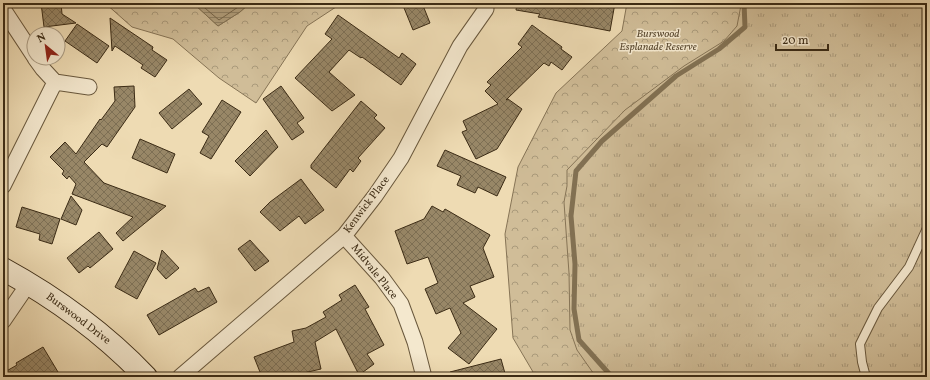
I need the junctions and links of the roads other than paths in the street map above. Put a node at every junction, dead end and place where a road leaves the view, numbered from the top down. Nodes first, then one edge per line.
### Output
1 (3, 9) edge
2 (486, 9) dead end
3 (26, 44) edge
4 (41, 66) edge
5 (55, 82) junction
6 (89, 87) dead end
7 (3, 186) edge
8 (927, 228) edge
9 (344, 236) junction
10 (3, 269) edge
11 (29, 283) junction
12 (3, 321) edge
13 (146, 377) edge
14 (180, 377) edge
15 (424, 377) edge
16 (866, 377) edge

1 - 3 street
2 - 9 street, Kenwick Place
4 - 5 street
5 - 6 street
5 - 7 street
8 - 16 lane
9 - 14 street, Kenwick Place
9 - 15 street, Midvale Place
10 - 11 street, Burswood Drive
11 - 12 street
11 - 13 street, Burswood Drive

